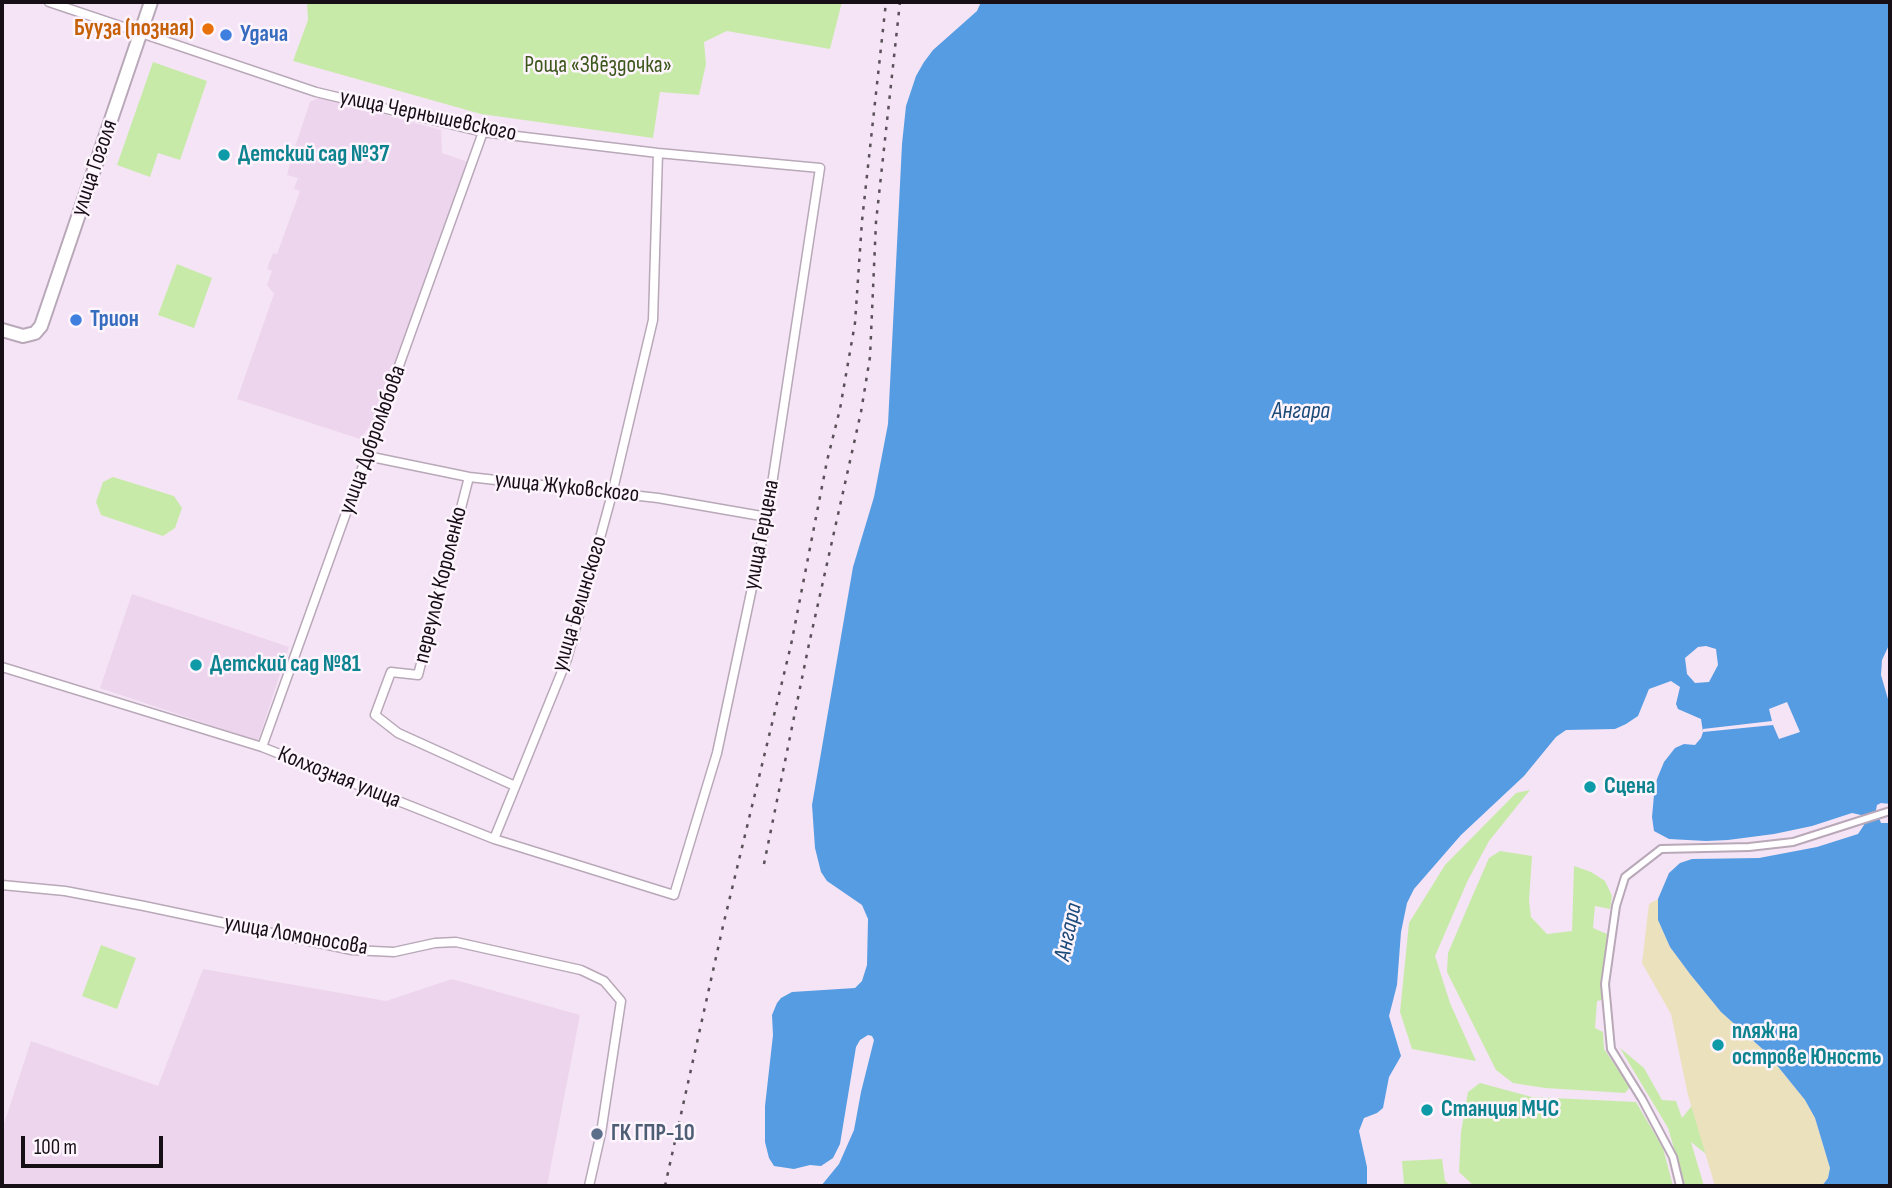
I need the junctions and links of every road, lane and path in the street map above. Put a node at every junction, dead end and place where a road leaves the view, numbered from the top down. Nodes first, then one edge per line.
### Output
1 (49, 2) edge
2 (151, 2) edge
3 (140, 33) junction
4 (483, 132) junction
5 (658, 153) junction
6 (820, 169) joint
7 (2, 330) edge
8 (367, 456) junction
9 (469, 478) junction
10 (612, 494) junction
11 (767, 517) junction
12 (2, 667) edge
13 (262, 747) junction
14 (516, 786) junction
15 (1890, 811) edge
16 (494, 839) junction
17 (2, 884) edge
18 (674, 895) joint
19 (589, 1186) edge
20 (1680, 1186) edge

1 - 3 street, улица Чернышевского
2 - 3 main road, улица Гоголя
3 - 4 street, улица Чернышевского
3 - 7 main road, улица Гоголя
4 - 5 street, улица Чернышевского
4 - 8 street, улица Добролюбова
5 - 6 street, улица Чернышевского
5 - 10 street, улица Белинского
6 - 11 street, улица Герцена
8 - 9 street, улица Жуковского
8 - 13 street, улица Добролюбова
9 - 10 street, улица Жуковского
9 - 14 street, переулок Короленко
10 - 11 street, улица Жуковского
10 - 14 street, улица Белинского
11 - 18 street, улица Герцена
12 - 13 street, Колхозная улица
13 - 16 street, Колхозная улица
14 - 16 street, улица Белинского
15 - 20 street
16 - 18 street, Колхозная улица
17 - 19 street, улица Ломоносова

